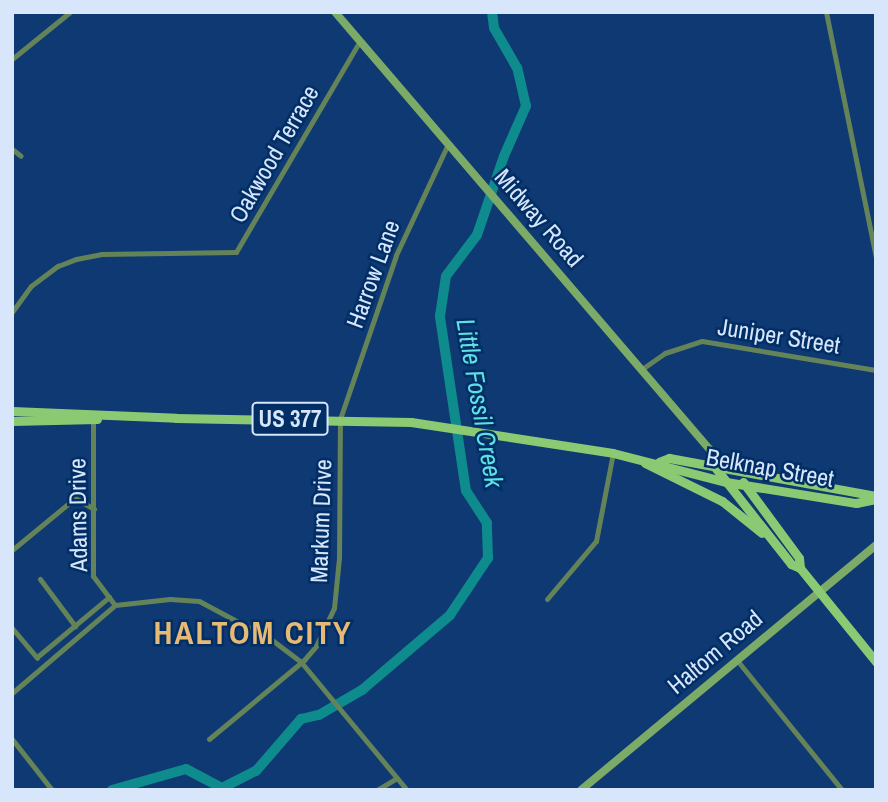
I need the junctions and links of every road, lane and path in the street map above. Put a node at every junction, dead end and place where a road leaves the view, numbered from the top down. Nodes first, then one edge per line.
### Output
1 (69, 12) edge
2 (335, 12) edge
3 (826, 12) edge
4 (359, 42) junction
5 (12, 59) edge
6 (449, 144) junction
7 (12, 149) edge
8 (22, 156) dead end
9 (875, 246) edge
10 (876, 258) edge
11 (12, 312) edge
12 (642, 369) junction
13 (876, 370) edge
14 (12, 411) edge
15 (141, 417) junction
16 (93, 419) junction
17 (340, 419) junction
18 (12, 421) edge
19 (711, 451) junction
20 (613, 453) junction
21 (634, 458) junction
22 (659, 462) junction
23 (714, 466) junction
24 (734, 469) junction
25 (726, 482) junction
26 (745, 484) junction
27 (765, 488) junction
28 (876, 498) edge
29 (94, 509) junction
30 (765, 511) junction
31 (759, 522) junction
32 (876, 545) edge
33 (12, 550) edge
34 (785, 556) junction
35 (800, 568) junction
36 (40, 579) dead end
37 (818, 591) junction
38 (108, 599) junction
39 (547, 599) dead end
40 (115, 605) junction
41 (75, 626) junction
42 (12, 628) edge
43 (736, 659) junction
44 (875, 659) edge
45 (40, 661) junction
46 (301, 662) junction
47 (12, 693) edge
48 (209, 738) dead end
49 (12, 739) edge
50 (397, 778) junction
51 (52, 790) edge
52 (377, 790) edge
53 (407, 790) edge
54 (581, 790) edge
55 (842, 790) edge

1 - 5 street
2 - 4 main road, Midway Road
3 - 9 street
4 - 6 main road, Midway Road
4 - 11 street, Oakwood Terrace
6 - 12 main road, Midway Road
6 - 17 street, Harrow Lane
7 - 8 street
9 - 10 street
12 - 13 street, Juniper Street
12 - 19 main road, Midway Road
14 - 15 main road, Belknap Street / US 377
15 - 16 main road, Belknap Street / US 377
15 - 17 main road, Belknap Street / US 377
16 - 18 main road, Belknap Street / US 377
16 - 29 street, Adams Drive
17 - 20 main road, Belknap Street / US 377
17 - 46 street, Markum Drive
19 - 23 main road, Midway Road
19 - 24 main road, Midway Road
20 - 21 main road, Belknap Street / US 377
20 - 39 street
21 - 22 main road, Belknap Street / US 377
21 - 34 main road
22 - 23 main road, Belknap Street / US 377
22 - 25 main road, Belknap Street / US 377
23 - 24 main road, Belknap Street / US 377
23 - 25 main road
24 - 26 main road
24 - 28 main road, Belknap Street / US 377
25 - 26 main road, Belknap Street / US 377
25 - 31 main road
26 - 27 main road, Belknap Street / US 377
26 - 30 main road
27 - 28 main road, Belknap Street / US 377
27 - 30 main road
29 - 33 street
29 - 38 street, Adams Drive
30 - 31 main road
30 - 35 main road
31 - 34 main road
32 - 37 main road, Haltom Road
34 - 35 main road
35 - 37 main road
36 - 41 street
37 - 43 main road, Haltom Road
37 - 44 main road
38 - 40 street, Adams Drive
38 - 41 street
40 - 45 street
40 - 46 street
41 - 45 street
42 - 45 street
43 - 54 main road, Haltom Road
43 - 55 street
45 - 47 street
46 - 48 street, Markum Drive
46 - 50 street
49 - 51 street
50 - 52 street
50 - 53 street

